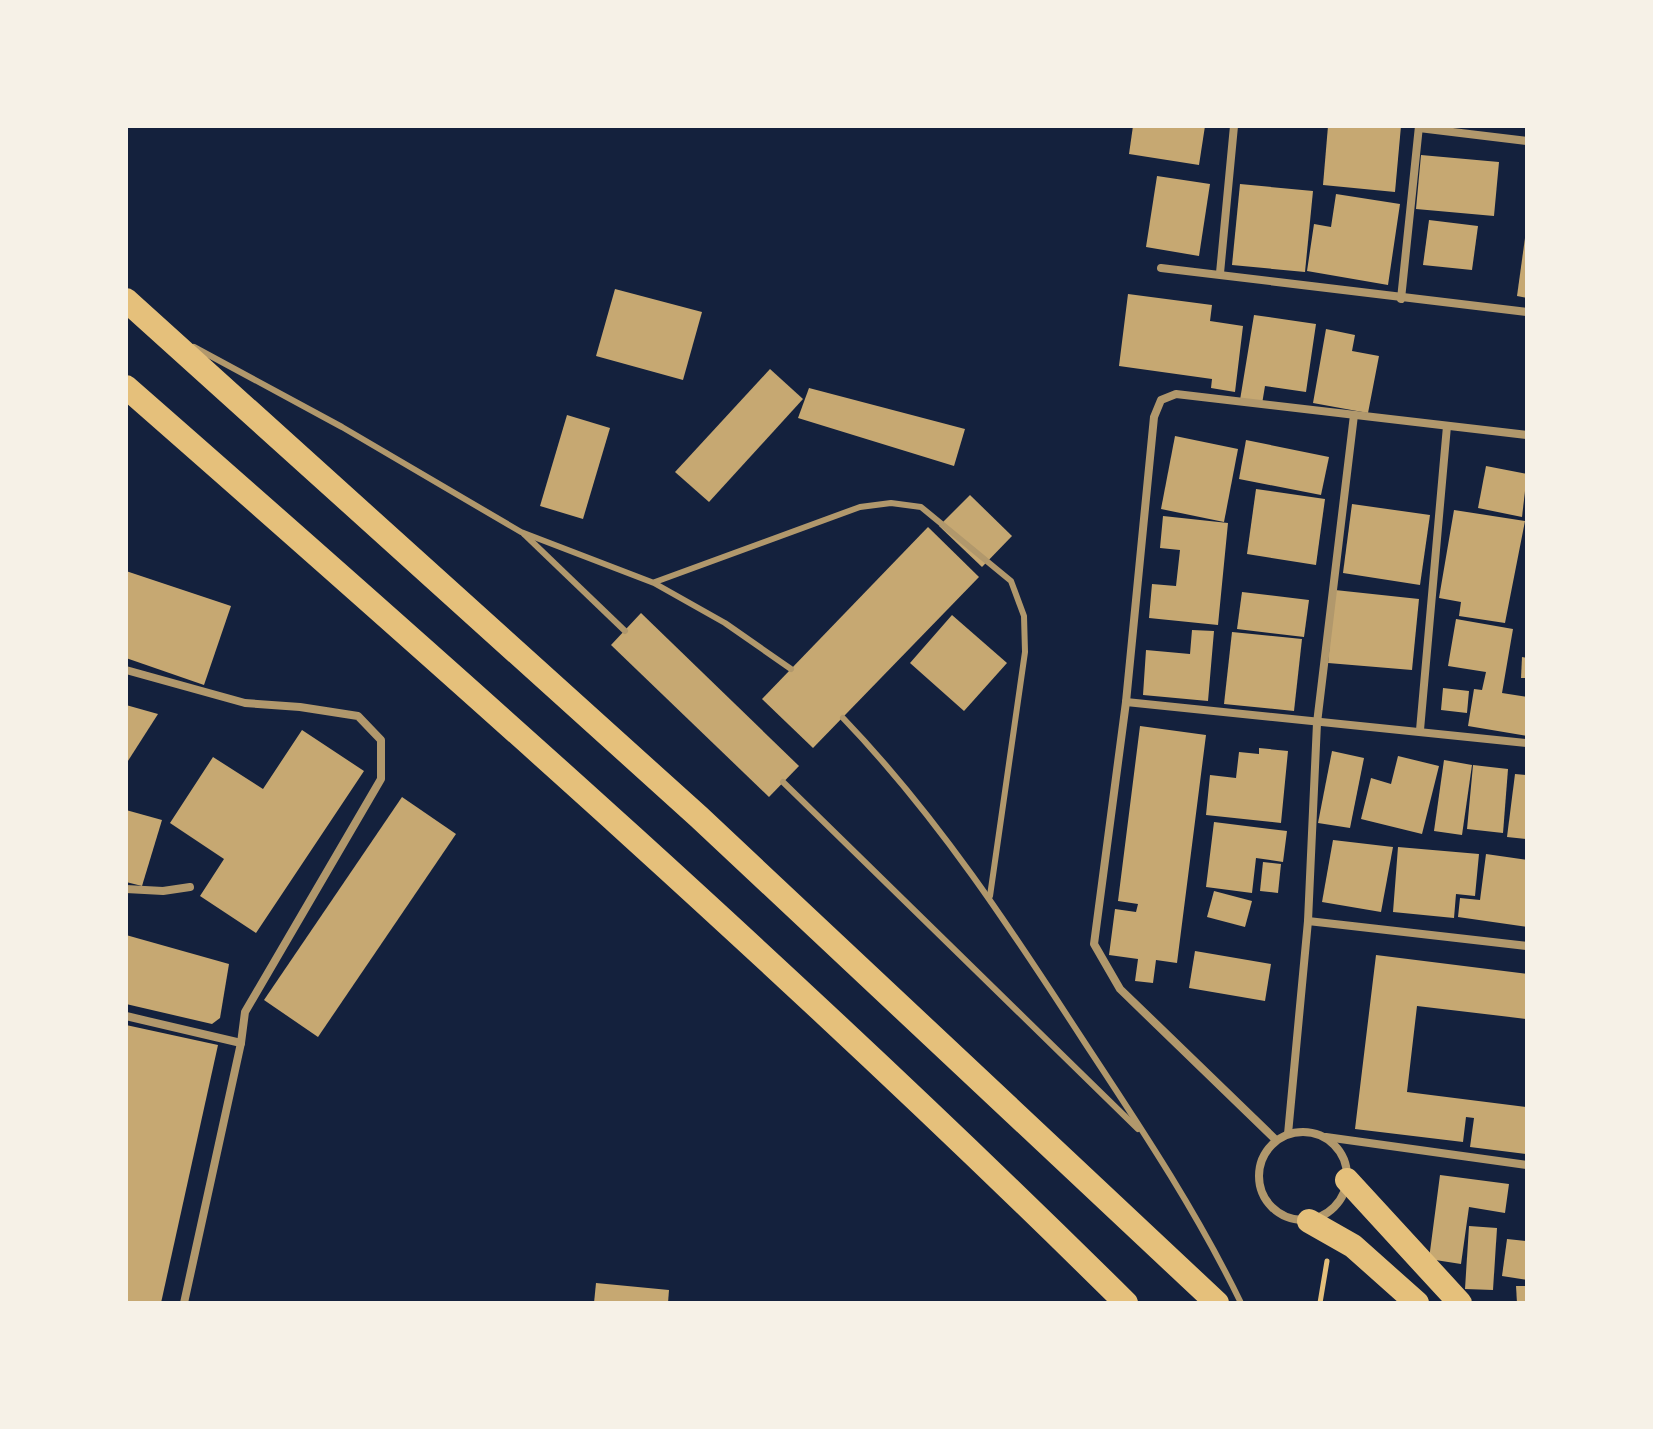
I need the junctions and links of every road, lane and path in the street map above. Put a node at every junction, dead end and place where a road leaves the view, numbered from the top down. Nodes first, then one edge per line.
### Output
1 (1234, 126) edge
2 (1419, 127) edge
3 (1527, 141) edge
4 (1161, 268) dead end
5 (1220, 273) junction
6 (1401, 299) junction
7 (126, 300) edge
8 (1527, 312) edge
9 (152, 324) junction
10 (126, 387) edge
11 (1354, 415) junction
12 (1447, 426) junction
13 (1527, 435) edge
14 (521, 532) junction
15 (654, 583) junction
16 (625, 631) dead end
17 (791, 669) dead end
18 (126, 670) edge
19 (1126, 702) junction
20 (843, 718) dead end
21 (1317, 723) junction
22 (1420, 730) junction
23 (1527, 743) edge
24 (783, 782) dead end
25 (190, 887) dead end
26 (126, 889) edge
27 (990, 896) junction
28 (1308, 921) junction
29 (1527, 946) edge
30 (126, 1016) edge
31 (241, 1043) junction
32 (1288, 1134) junction
33 (1324, 1137) junction
34 (1150, 1140) junction
35 (1276, 1140) junction
36 (1527, 1165) edge
37 (1347, 1180) junction
38 (1309, 1221) junction
39 (1333, 1233) junction
40 (184, 1303) edge
41 (1126, 1303) edge
42 (1217, 1303) edge
43 (1241, 1303) edge
44 (1320, 1303) edge
45 (1417, 1303) edge
46 (1460, 1303) edge

1 - 5 street
2 - 3 street
2 - 6 street
4 - 5 street
5 - 6 street
6 - 8 street
7 - 9 highway
9 - 14 lane
9 - 42 highway
10 - 41 highway
11 - 12 street
11 - 19 street
11 - 21 street
12 - 13 street
12 - 22 street
14 - 15 lane
14 - 16 lane
15 - 17 lane
15 - 27 lane
18 - 31 street
19 - 21 street
19 - 35 street
20 - 27 lane
21 - 22 street
21 - 28 street
22 - 23 street
24 - 34 lane
25 - 26 street
27 - 34 lane
28 - 29 street
28 - 32 street
30 - 31 street
31 - 40 street
32 - 33 street
32 - 35 street
33 - 36 street
33 - 37 street
34 - 43 lane
35 - 38 street
37 - 38 street
37 - 46 highway
38 - 39 highway
39 - 44 path
39 - 45 highway

